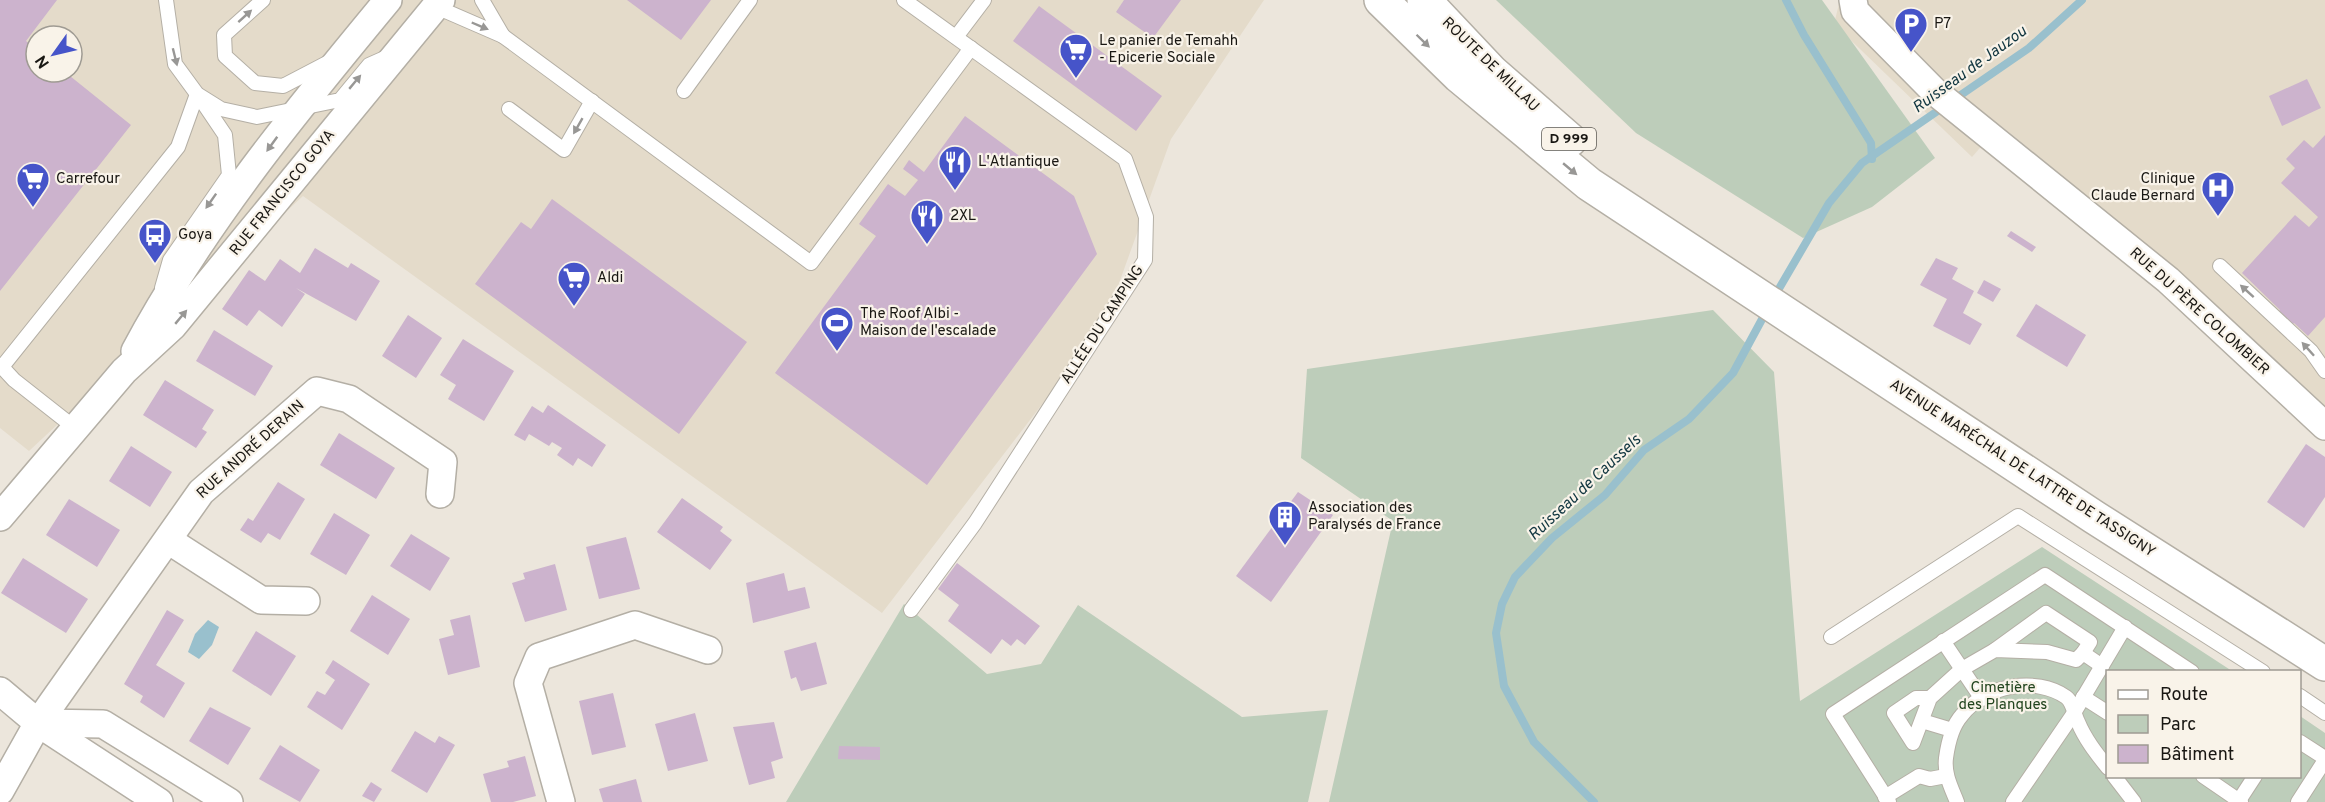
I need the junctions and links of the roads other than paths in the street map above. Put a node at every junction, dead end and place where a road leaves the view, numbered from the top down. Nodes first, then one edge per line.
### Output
1 (166, 0) edge
2 (263, 0) edge
3 (388, 0) edge
4 (482, 0) edge
5 (750, 0) edge
6 (904, 0) edge
7 (984, 0) edge
8 (1381, 0) edge
9 (1424, 0) edge
10 (1853, 0) edge
11 (434, 2) edge
12 (503, 36) junction
13 (964, 43) junction
14 (395, 54) junction
15 (343, 55) junction
16 (684, 91) dead end
17 (197, 94) junction
18 (592, 101) junction
19 (298, 108) junction
20 (509, 109) dead end
21 (2220, 267) dead end
22 (1720, 272) junction
23 (154, 314) junction
24 (123, 371) junction
25 (2325, 371) edge
26 (2322, 416) edge
27 (75, 428) junction
28 (440, 494) dead end
29 (0, 517) edge
30 (168, 540) junction
31 (306, 601) dead end
32 (911, 610) dead end
33 (2125, 627) junction
34 (1831, 637) dead end
35 (1943, 641) junction
36 (708, 650) dead end
37 (1995, 650) junction
38 (2083, 653) junction
39 (2325, 664) edge
40 (2102, 666) junction
41 (1962, 669) junction
42 (2190, 670) edge
43 (2261, 670) edge
44 (0, 691) edge
45 (2083, 697) junction
46 (2301, 697) edge
47 (1930, 698) junction
48 (1982, 699) junction
49 (2106, 712) edge
50 (2074, 713) junction
51 (2325, 713) edge
52 (1922, 721) junction
53 (38, 723) junction
54 (1952, 730) junction
55 (2301, 743) edge
56 (2325, 759) edge
57 (2106, 765) edge
58 (1946, 776) junction
59 (2115, 778) edge
60 (2204, 778) edge
61 (2253, 778) edge
62 (0, 791) edge
63 (1887, 800) edge
64 (159, 802) edge
65 (229, 802) edge
66 (561, 802) edge
67 (1957, 802) edge
68 (2013, 802) edge
69 (2134, 802) edge
70 (2239, 802) edge
71 (2298, 802) edge

1 -> 17 lane
15 -> 2 lane
3 - 15 street, RUE FRANCISCO GOYA
4 - 12 lane, RUE FRANCISCO GOYA
5 - 16 lane
6 - 13 lane, ALLÉE DU CAMPING
7 - 13 lane
8 -> 22 main road
9 - 22 main road, ROUTE DE MILLAU / D 999
10 - 26 street, RUE DU PÈRE COLOMBIER
11 -> 12 lane, RUE FRANCISCO GOYA
11 - 14 street, RUE FRANCISCO GOYA
12 - 18 lane, RUE FRANCISCO GOYA
13 - 18 lane, RUE FRANCISCO GOYA
13 - 32 lane, ALLÉE DU CAMPING
19 -> 14 lane
24 -> 14 street, RUE FRANCISCO GOYA
15 - 19 street, RUE FRANCISCO GOYA
17 - 19 lane
17 -> 23 lane
17 - 27 lane
18 -> 20 lane
19 -> 23 street, RUE FRANCISCO GOYA
25 -> 21 lane
22 - 39 main road, AVENUE MARÉCHAL DE LATTRE DE TASSIGNY
23 - 24 street, RUE FRANCISCO GOYA
24 - 27 street, RUE FRANCISCO GOYA
27 - 29 street, RUE FRANCISCO GOYA
28 - 30 street, RUE ANDRÉ DERAIN
30 - 31 street
30 - 53 street, RUE ANDRÉ DERAIN
33 - 35 lane
33 - 40 lane
33 - 42 lane
34 - 43 lane
35 - 41 lane
35 - 63 lane
36 - 66 street
37 - 38 lane
37 - 38 lane
37 - 41 lane
38 - 40 lane
40 - 45 lane
41 - 47 lane
41 - 48 lane
44 - 53 street
45 - 49 lane
45 - 50 lane
46 - 51 lane
47 - 52 lane
47 - 52 lane
48 - 50 lane
48 - 54 lane
50 - 57 lane
50 - 68 lane
52 - 54 lane
53 - 62 street, RUE ANDRÉ DERAIN
53 - 64 street
53 - 65 street
54 - 58 lane
55 - 56 lane
56 - 71 lane
58 - 63 lane
58 - 67 lane
59 - 69 lane
60 - 70 lane
61 - 70 lane

